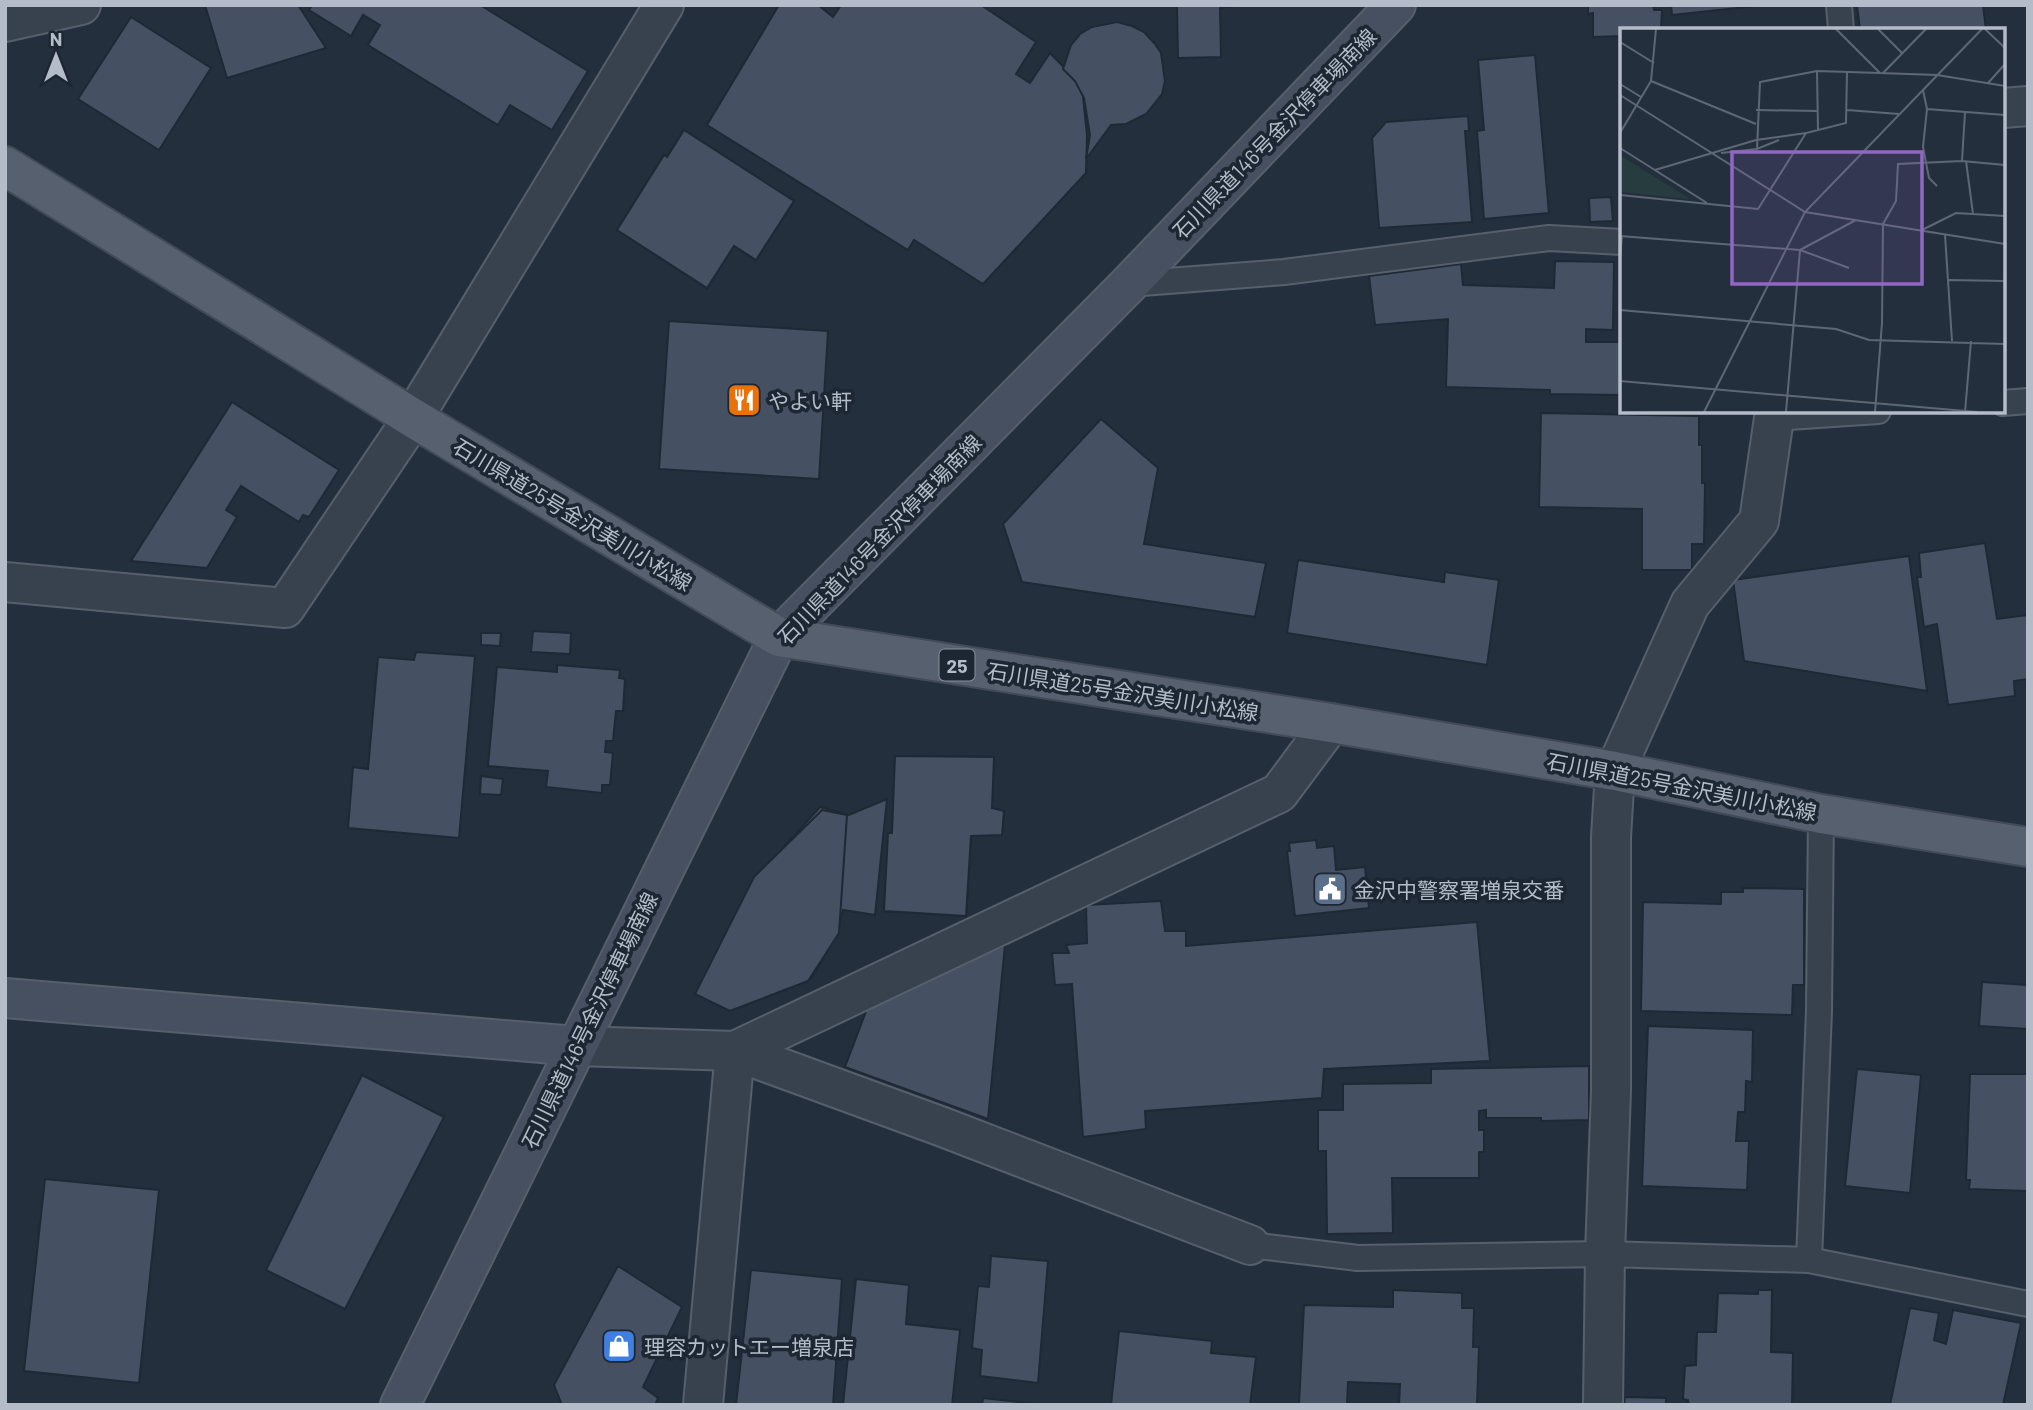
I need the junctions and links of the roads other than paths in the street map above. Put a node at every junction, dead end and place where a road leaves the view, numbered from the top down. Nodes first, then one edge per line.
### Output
1 (80, 5) edge
2 (664, 5) edge
3 (1396, 5) edge
4 (1839, 5) edge
5 (5, 22) edge
6 (1841, 28) edge
7 (2028, 106) edge
8 (2005, 108) edge
9 (5, 166) edge
10 (1620, 242) edge
11 (1129, 284) junction
12 (2028, 401) edge
13 (2005, 402) edge
14 (1826, 413) edge
15 (1775, 415) edge
16 (413, 418) junction
17 (5, 582) edge
18 (779, 637) junction
19 (1331, 723) junction
20 (1615, 771) junction
21 (1821, 814) junction
22 (2022, 841) edge
23 (5, 998) edge
24 (576, 1046) junction
25 (735, 1051) junction
26 (1251, 1245) joint
27 (1605, 1254) junction
28 (1809, 1260) junction
29 (2028, 1304) edge
30 (400, 1405) edge
31 (703, 1405) edge
32 (1603, 1405) edge

1 - 5 street
2 - 16 street
3 - 11 main road, 石川県道146号金沢停車場南線
4 - 6 lane
7 - 8 street
9 - 16 main road, 石川県道25号金沢美川小松線 / 25
10 - 11 lane
11 - 18 main road, 石川県道146号金沢停車場南線
12 - 13 lane
14 - 15 lane
15 - 20 street
16 - 17 street
16 - 18 main road, 石川県道25号金沢美川小松線 / 25
18 - 19 main road, 石川県道25号金沢美川小松線 / 25
18 - 24 main road, 石川県道146号金沢停車場南線
19 - 20 main road, 石川県道25号金沢美川小松線 / 25
19 - 25 street
20 - 21 main road, 石川県道25号金沢美川小松線 / 25
20 - 27 street
21 - 22 main road, 石川県道25号金沢美川小松線 / 25
21 - 28 lane
23 - 24 main road
24 - 25 street
24 - 30 main road, 石川県道146号金沢停車場南線
25 - 26 street
25 - 31 street
26 - 27 lane
27 - 28 lane
27 - 32 street
28 - 29 lane

